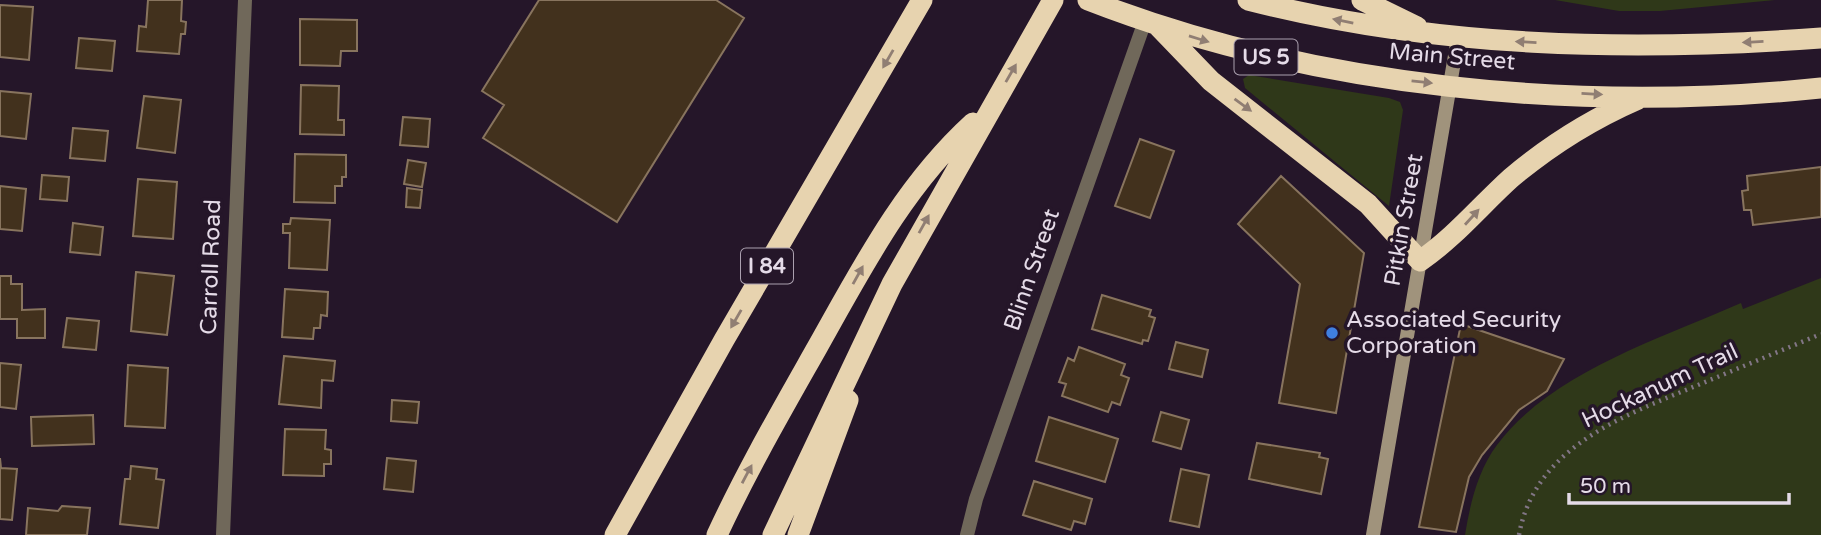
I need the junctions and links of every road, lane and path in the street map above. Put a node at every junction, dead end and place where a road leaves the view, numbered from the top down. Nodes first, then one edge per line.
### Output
1 (245, 0) edge
2 (922, 0) edge
3 (1053, 0) edge
4 (1088, 0) edge
5 (1248, 0) edge
6 (1362, 0) edge
7 (1151, 23) junction
8 (1435, 36) junction
9 (1458, 38) junction
10 (1821, 38) edge
11 (1451, 85) junction
12 (1821, 88) edge
13 (1644, 96) junction
14 (990, 107) junction
15 (1420, 261) junction
16 (892, 284) junction
17 (1821, 334) edge
18 (223, 535) edge
19 (615, 535) edge
20 (717, 535) edge
21 (773, 535) edge
22 (797, 535) edge
23 (967, 535) edge
24 (1373, 535) edge
25 (1519, 535) edge

1 - 18 street, Carroll Road
2 -> 19 highway, I 84
14 -> 3 highway
4 - 7 highway, Main Street / US 5
8 -> 5 highway, Main Street / US 5
6 - 8 highway
7 -> 11 highway, Main Street / US 5
7 -> 15 highway
7 - 23 street, Blinn Street
8 - 9 highway, Main Street / US 5
10 -> 9 highway, Main Street / US 5
9 - 11 main road, Pitkin Street
11 -> 13 highway, Main Street / US 5
11 - 15 main road, Pitkin Street
12 - 13 highway, Main Street / US 5
15 -> 13 highway
16 -> 14 highway
20 -> 14 highway
15 - 24 main road, Pitkin Street
16 - 21 highway
16 - 22 highway
17 - 25 path, Hockanum Trail

